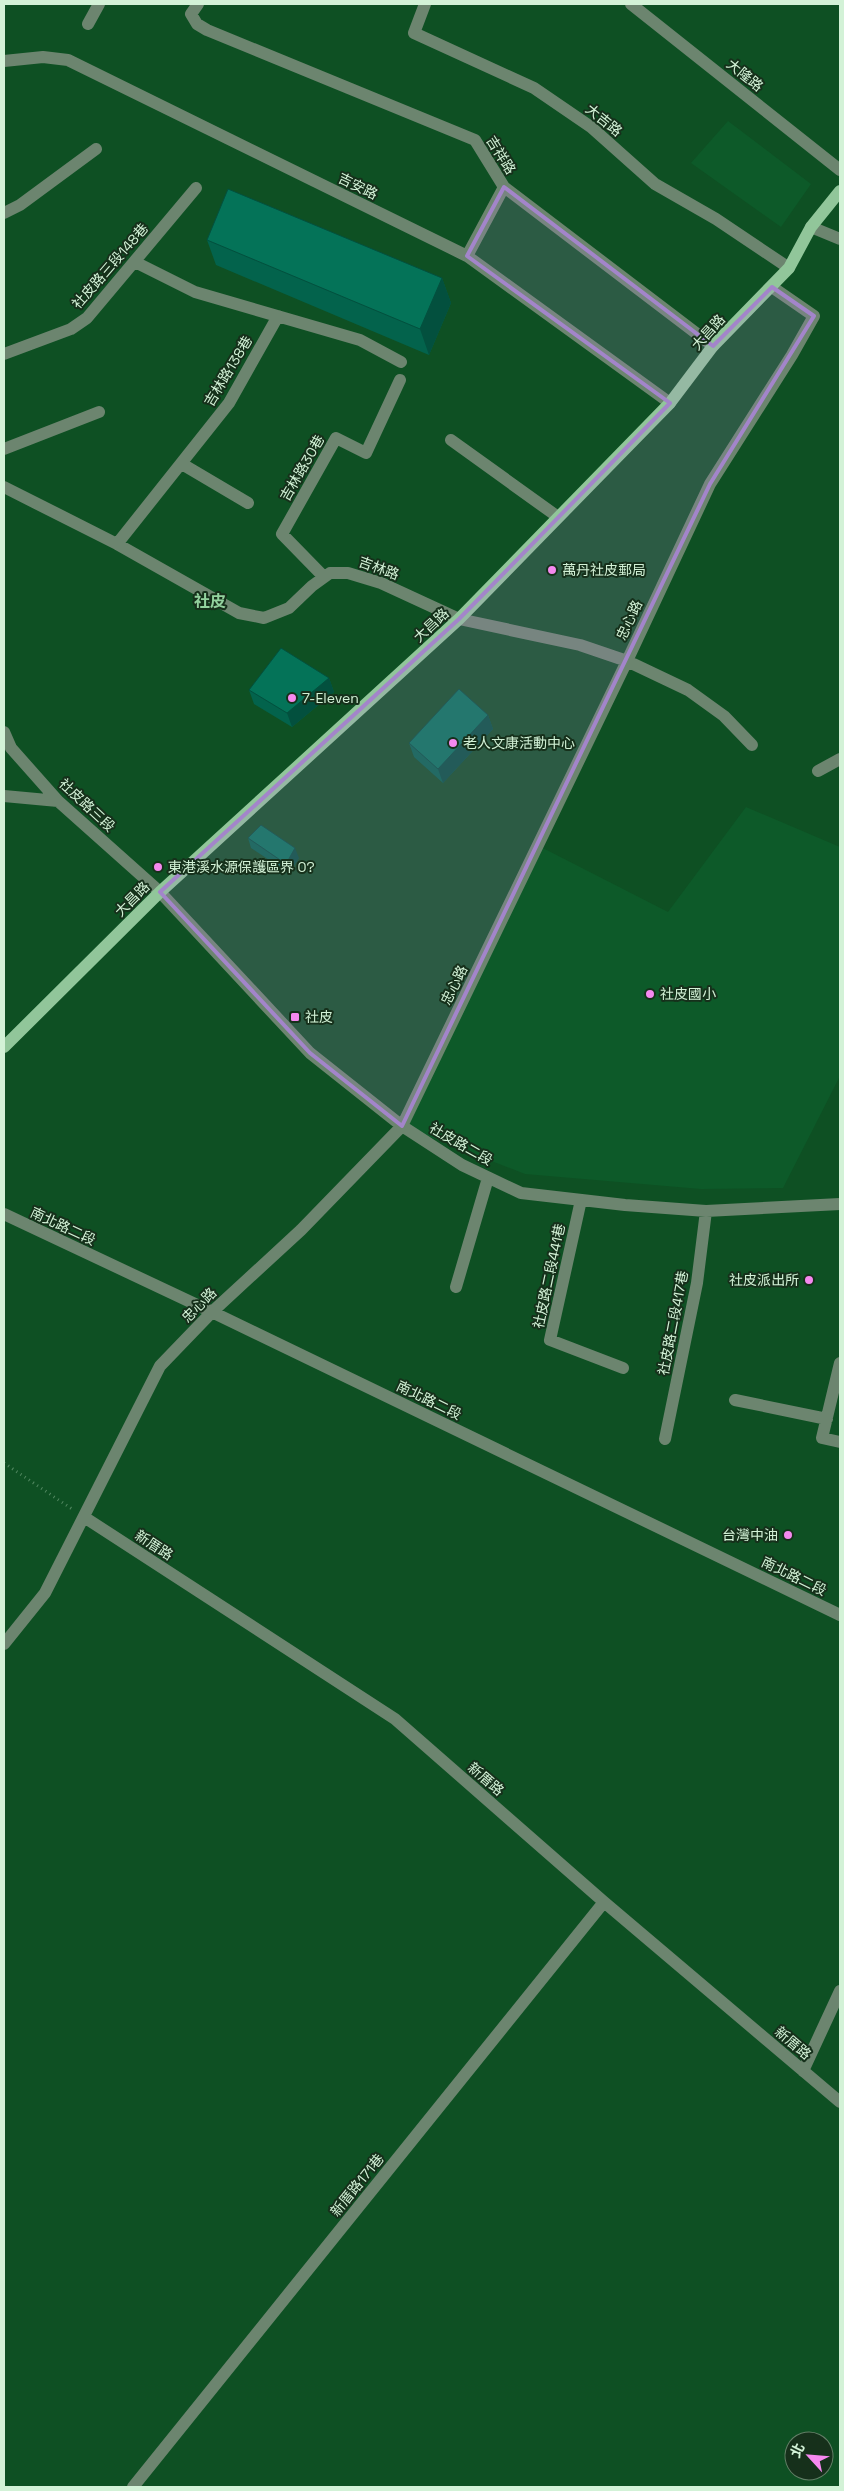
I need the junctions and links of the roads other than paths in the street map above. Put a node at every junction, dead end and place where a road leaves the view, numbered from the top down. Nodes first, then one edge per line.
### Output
1 (99, 4) edge
2 (198, 4) edge
3 (425, 4) edge
4 (632, 4) edge
5 (88, 24) dead end
6 (4, 61) edge
7 (96, 149) dead end
8 (840, 170) edge
9 (504, 187) junction
10 (196, 188) dead end
11 (840, 191) edge
12 (4, 213) edge
13 (811, 227) junction
14 (840, 239) edge
15 (467, 256) junction
16 (136, 262) junction
17 (789, 268) junction
18 (772, 287) junction
19 (278, 316) junction
20 (713, 346) junction
21 (4, 354) edge
22 (401, 362) dead end
23 (400, 380) dead end
24 (670, 403) junction
25 (99, 412) dead end
26 (451, 440) dead end
27 (4, 449) edge
28 (182, 464) junction
29 (4, 487) edge
30 (248, 503) dead end
31 (558, 517) junction
32 (117, 544) junction
33 (324, 577) junction
34 (459, 619) junction
35 (627, 661) junction
36 (4, 732) edge
37 (752, 745) dead end
38 (840, 759) edge
39 (818, 771) dead end
40 (4, 796) edge
41 (58, 801) junction
42 (160, 892) junction
43 (4, 1047) edge
44 (402, 1126) junction
45 (488, 1178) junction
46 (581, 1200) junction
47 (840, 1204) edge
48 (706, 1212) junction
49 (4, 1214) edge
50 (456, 1287) dead end
51 (212, 1312) junction
52 (840, 1363) edge
53 (623, 1368) dead end
54 (735, 1400) dead end
55 (826, 1419) junction
56 (665, 1439) dead end
57 (840, 1442) edge
58 (84, 1517) junction
59 (840, 1615) edge
60 (4, 1644) edge
61 (604, 1902) junction
62 (840, 1990) edge
63 (803, 2071) junction
64 (840, 2102) edge
65 (133, 2487) edge

1 - 5 street
2 - 9 street, 吉祥路
3 - 17 street, 大吉路
4 - 8 street, 大隆路
6 - 15 street, 吉安路
7 - 12 street
9 - 15 street
9 - 20 street, 吉祥路
10 - 16 street, 社皮路三段148巷
11 - 13 main road, 大昌路
13 - 14 street
13 - 17 main road, 大昌路
15 - 24 street, 吉安路
16 - 19 street
16 - 21 street, 社皮路三段148巷
17 - 18 main road, 大昌路
18 - 20 main road, 大昌路
18 - 35 street, 忠心路
19 - 22 street
19 - 28 street, 吉林路138巷
20 - 24 main road, 大昌路
23 - 33 street, 吉林路30巷
24 - 31 main road, 大昌路
25 - 27 street
26 - 31 street
28 - 30 street
28 - 32 street, 吉林路138巷
29 - 32 street
31 - 34 main road, 大昌路
32 - 33 street
33 - 34 street, 吉林路
34 - 35 street, 吉林路
34 - 42 main road, 大昌路
35 - 37 street, 吉林路
35 - 44 street, 忠心路
36 - 41 street, 社皮路三段
38 - 39 street
40 - 41 street
41 - 42 street, 社皮路三段
42 - 43 main road, 大昌路
42 - 44 street, 社皮路二段
44 - 45 street, 社皮路二段
44 - 51 street, 忠心路
45 - 46 street, 社皮路二段
45 - 50 street
46 - 48 street, 社皮路二段
46 - 53 street, 社皮路二段441巷
47 - 48 street, 社皮路二段
48 - 56 street, 社皮路二段417巷
49 - 51 street, 南北路二段
51 - 58 street, 忠心路
51 - 59 street, 南北路二段
52 - 55 street
54 - 55 street
55 - 57 street
58 - 60 street, 忠心路
58 - 61 street, 新厝路
61 - 63 street, 新厝路
61 - 65 street, 新厝路171巷
62 - 63 street
63 - 64 street, 新厝路

